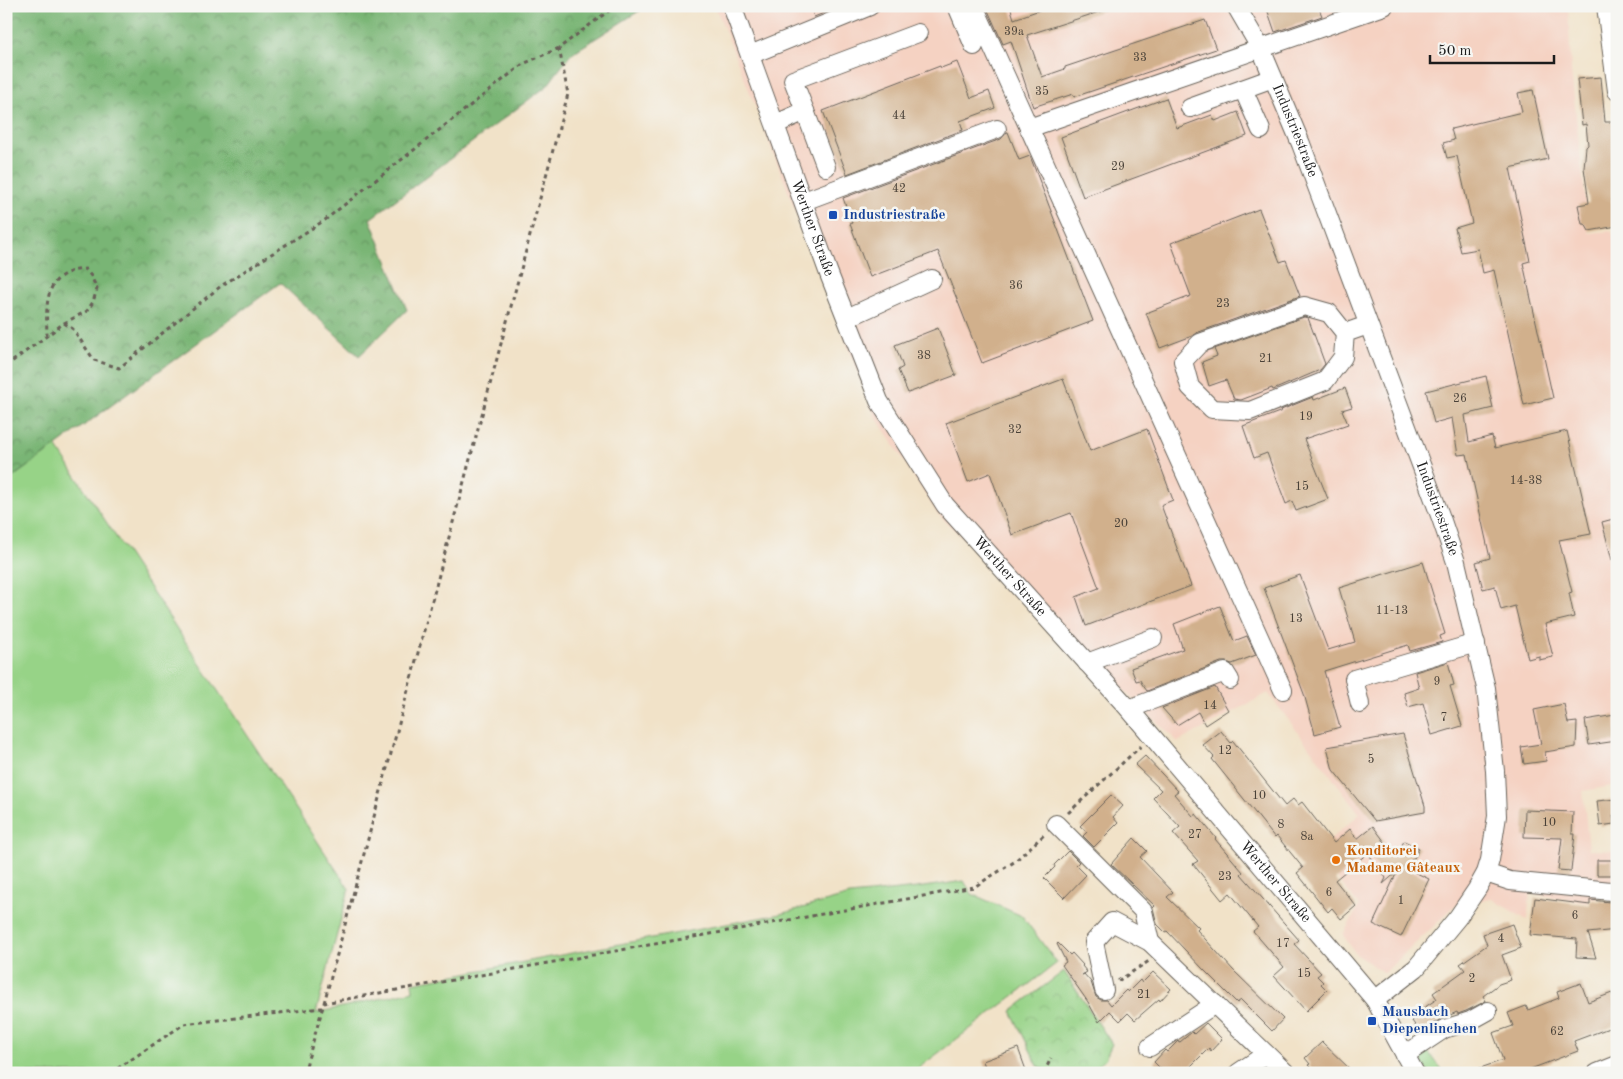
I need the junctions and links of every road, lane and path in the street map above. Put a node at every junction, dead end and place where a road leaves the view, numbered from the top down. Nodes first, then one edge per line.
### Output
1 (615, 6) edge
2 (732, 6) edge
3 (870, 6) edge
4 (957, 6) edge
5 (974, 6) edge
6 (1236, 6) edge
7 (1384, 6) edge
8 (1606, 6) edge
9 (918, 33) dead end
10 (974, 46) dead end
11 (559, 48) junction
12 (1261, 48) junction
13 (750, 55) junction
14 (1273, 78) junction
15 (1243, 89) junction
16 (1617, 92) edge
17 (1190, 108) dead end
18 (805, 111) junction
19 (776, 124) junction
20 (1029, 128) junction
21 (997, 129) dead end
22 (1261, 130) dead end
23 (826, 167) dead end
24 (804, 201) junction
25 (932, 279) dead end
26 (846, 318) junction
27 (64, 323) junction
28 (1368, 326) junction
29 (1345, 333) junction
30 (47, 336) junction
31 (6, 366) edge
32 (1154, 638) dead end
33 (1476, 643) junction
34 (1086, 663) junction
35 (1230, 680) dead end
36 (1283, 690) dead end
37 (1360, 704) dead end
38 (1129, 709) junction
39 (1152, 736) junction
40 (1056, 824) junction
41 (1486, 873) junction
42 (1611, 891) dead end
43 (1156, 947) junction
44 (1104, 990) joint
45 (1375, 1000) junction
46 (1215, 1004) junction
47 (323, 1006) junction
48 (1488, 1011) dead end
49 (1150, 1047) dead end
50 (1266, 1054) junction
51 (1405, 1055) junction
52 (1051, 1058) dead end
53 (1617, 1065) edge
54 (111, 1073) edge
55 (304, 1073) edge
56 (1044, 1073) edge
57 (1238, 1073) edge
58 (1286, 1073) edge
59 (1415, 1073) edge
60 (1597, 1073) edge

1 - 11 path
2 - 13 street, Werther Straße
3 - 13 street
4 - 10 street
5 - 20 street
6 - 12 street, Industriestraße
7 - 12 street
8 - 16 street
9 - 18 street
11 - 27 path
11 - 47 path
12 - 14 street, Industriestraße
12 - 20 street
13 - 19 street, Werther Straße
14 - 15 street
14 - 28 street, Industriestraße
15 - 17 street
15 - 22 street
18 - 19 street
18 - 23 street
19 - 24 street, Werther Straße
20 - 36 street
21 - 24 street
24 - 26 street, Werther Straße
25 - 26 street
26 - 34 street, Werther Straße
27 - 30 path
27 - 30 path
28 - 29 street
28 - 33 street, Industriestraße
29 - 29 street
30 - 31 path
32 - 34 street
33 - 37 street
33 - 41 street, Industriestraße
34 - 38 street, Werther Straße
35 - 38 street
38 - 39 street, Werther Straße
39 - 40 path
39 - 45 street, Werther Straße
40 - 43 street
40 - 47 path
41 - 42 street
41 - 45 street, Industriestraße
43 - 44 path
43 - 44 street
43 - 46 street
45 - 51 street, Werther Straße
46 - 49 street
46 - 50 street
47 - 54 path
47 - 55 path
48 - 51 street
50 - 57 street
50 - 58 street
51 - 59 street, Werther Straße
52 - 56 path
53 - 60 street

